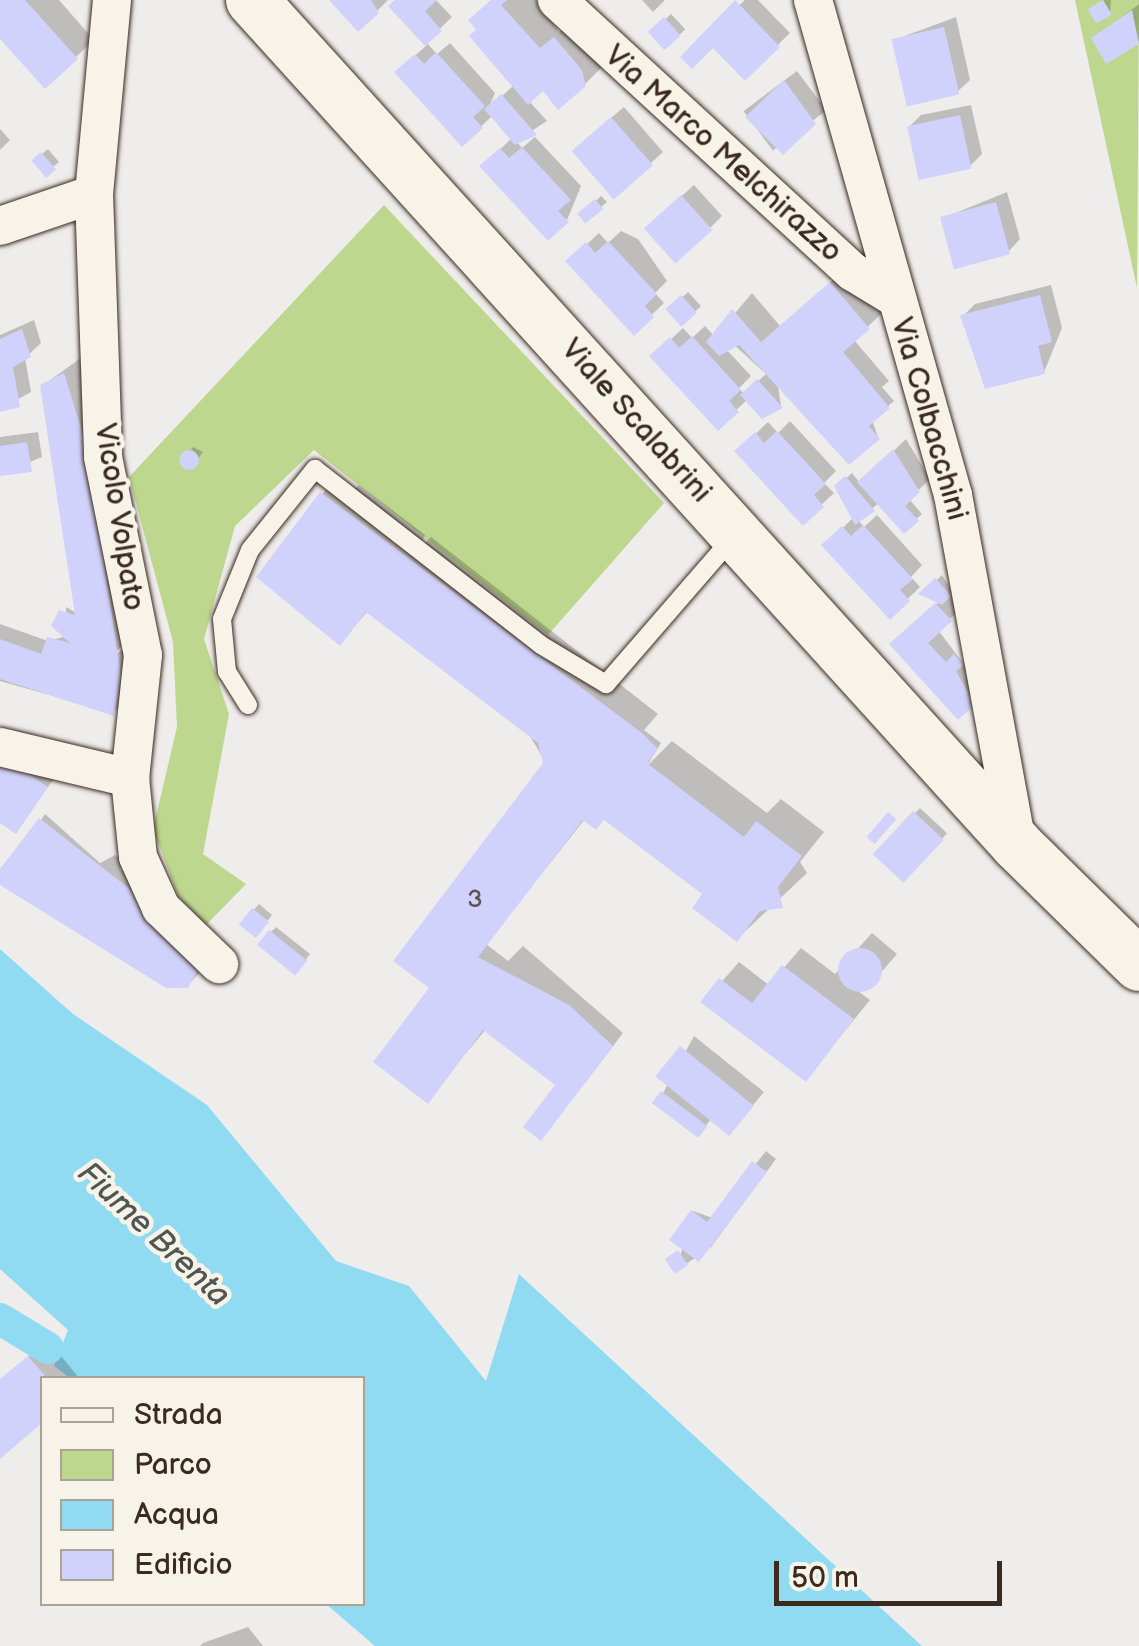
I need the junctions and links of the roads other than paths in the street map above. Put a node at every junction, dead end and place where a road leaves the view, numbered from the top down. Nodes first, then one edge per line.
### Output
1 (112, 0) edge
2 (252, 0) edge
3 (557, 0) edge
4 (813, 0) edge
5 (94, 194) junction
6 (0, 226) edge
7 (896, 298) junction
8 (738, 532) junction
9 (248, 705) dead end
10 (0, 746) edge
11 (130, 778) junction
12 (1017, 845) junction
13 (219, 964) dead end
14 (1139, 965) edge

1 - 5 street, Vicolo Volpato
2 - 8 street, Viale Scalabrini
3 - 7 street, Via Marco Melchirazzo
4 - 7 street, Via Colbacchini
5 - 6 street
5 - 11 street, Vicolo Volpato
7 - 12 street, Via Colbacchini
8 - 9 lane
8 - 12 street, Viale Scalabrini
10 - 11 street
11 - 13 street, Vicolo Volpato
12 - 14 street, Viale Scalabrini

